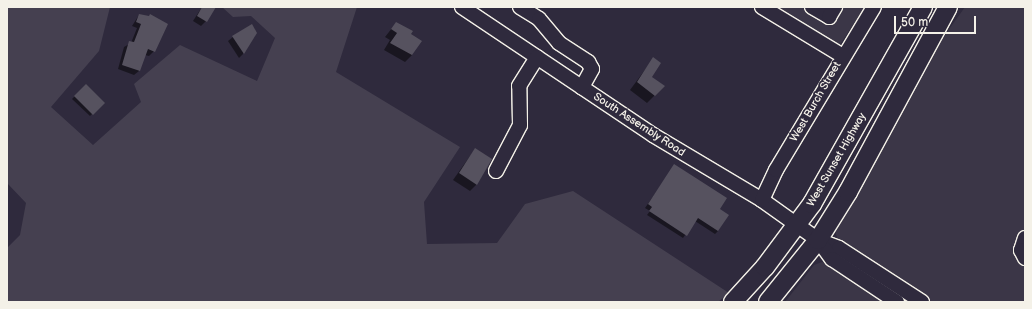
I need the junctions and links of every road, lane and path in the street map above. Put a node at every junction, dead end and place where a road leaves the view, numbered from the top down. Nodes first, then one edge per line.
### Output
1 (462, 7) edge
2 (520, 7) edge
3 (762, 7) edge
4 (812, 7) edge
5 (835, 7) edge
6 (874, 7) edge
7 (923, 7) edge
8 (939, 7) edge
9 (948, 7) edge
10 (843, 56) junction
11 (537, 57) junction
12 (888, 72) junction
13 (582, 88) junction
14 (496, 171) dead end
15 (762, 200) junction
16 (796, 225) junction
17 (1025, 238) edge
18 (818, 240) junction
19 (1025, 258) edge
20 (733, 302) edge
21 (768, 302) edge
22 (897, 302) edge
23 (922, 302) edge

1 - 11 street, South Assembly Road
2 - 13 street
3 - 10 street
4 - 5 street
6 - 10 street, West Burch Street
7 - 12 main road, West Sunset Highway
8 - 12 main road
9 - 18 main road
10 - 15 street, West Burch Street
11 - 13 street, South Assembly Road
11 - 14 street
12 - 16 main road, West Sunset Highway
13 - 15 street, South Assembly Road
15 - 16 street, South Assembly Road
16 - 18 street, South Assembly Road
16 - 20 main road, West Sunset Highway
17 - 19 street
18 - 21 main road
18 - 22 street, South Assembly Road
18 - 23 street, South Assembly Road

